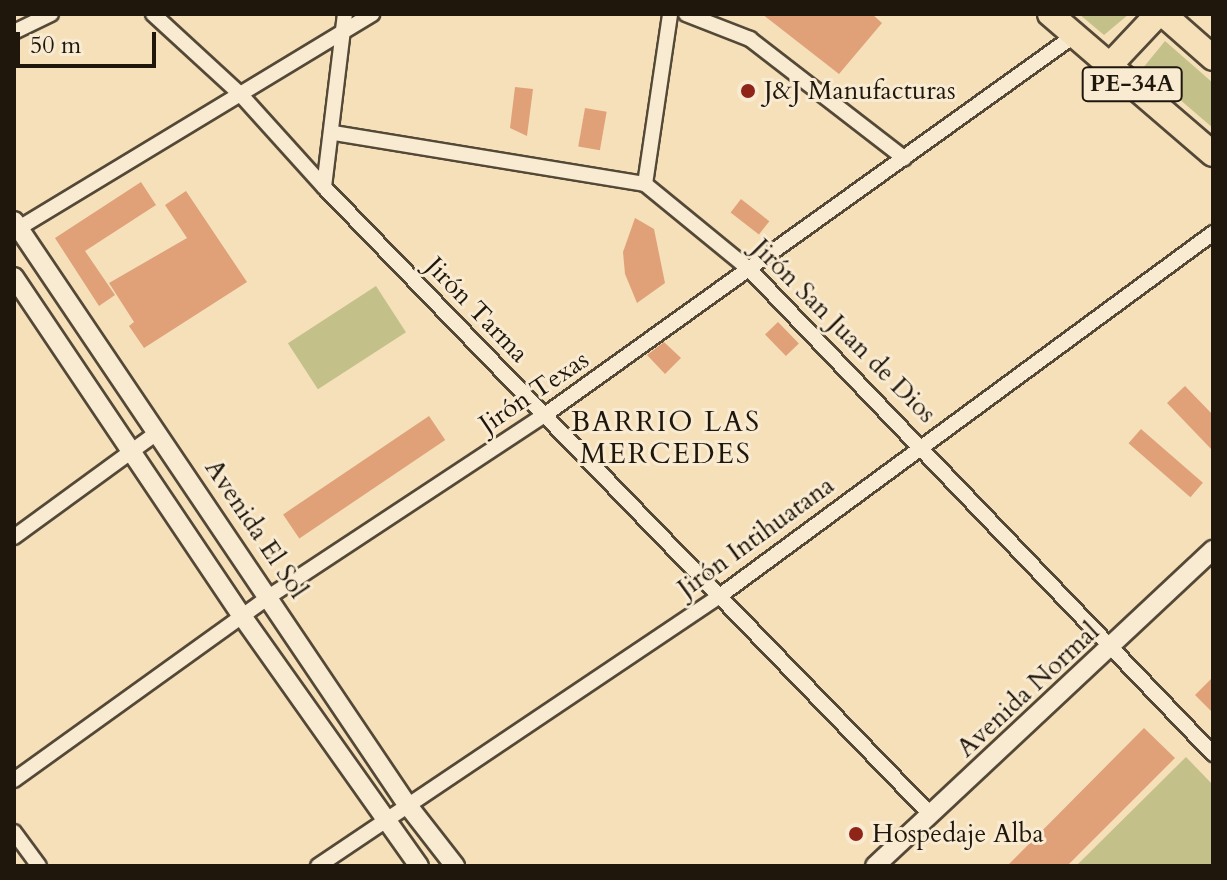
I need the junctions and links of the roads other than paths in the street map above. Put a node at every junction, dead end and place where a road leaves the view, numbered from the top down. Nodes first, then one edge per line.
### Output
1 (51, 14) edge
2 (153, 14) edge
3 (345, 14) edge
4 (373, 14) edge
5 (670, 14) edge
6 (686, 14) edge
7 (1050, 14) edge
8 (1173, 17) edge
9 (345, 30) junction
10 (14, 32) edge
11 (1075, 35) junction
12 (1213, 58) edge
13 (1110, 65) junction
14 (241, 95) junction
15 (334, 133) junction
16 (1213, 154) edge
17 (904, 158) junction
18 (645, 184) junction
19 (324, 187) junction
20 (16, 227) edge
21 (1213, 233) edge
22 (750, 270) junction
23 (14, 277) edge
24 (546, 414) junction
25 (158, 432) junction
26 (922, 444) junction
27 (131, 451) junction
28 (14, 537) edge
29 (1213, 550) edge
30 (721, 595) junction
31 (270, 596) junction
32 (242, 616) junction
33 (1111, 649) junction
34 (1213, 754) edge
35 (14, 780) edge
36 (406, 803) junction
37 (930, 814) junction
38 (383, 819) junction
39 (14, 832) edge
40 (39, 866) edge
41 (318, 866) edge
42 (419, 866) edge
43 (455, 866) edge
44 (875, 866) edge

1 - 10 street
2 - 14 street, Jirón Tarma
3 - 9 street
4 - 9 street
5 - 18 street
6 - 17 street
7 - 11 highway, PE-34A
8 - 12 highway, PE-34A
8 - 13 highway
9 - 14 street
9 - 15 street
11 - 13 highway, PE-34A
11 - 17 street, Jirón Texas
13 - 16 highway, PE-34A
14 - 19 street, Jirón Tarma
14 - 20 street
15 - 18 street, Jirón San Juan de Dios
15 - 19 street
17 - 22 street, Jirón Texas
18 - 22 street, Jirón San Juan de Dios
19 - 24 street, Jirón Tarma
20 - 25 street, Avenida El Sol
21 - 26 street, Jirón Intihuatana
22 - 24 street, Jirón Texas
22 - 26 street, Jirón San Juan de Dios
23 - 27 street
24 - 30 street, Jirón Tarma
24 - 31 street, Jirón Texas
25 - 27 street
25 - 31 street, Avenida El Sol
26 - 30 street, Jirón Intihuatana
26 - 33 street, Jirón San Juan de Dios
27 - 28 street
27 - 32 street
29 - 33 street, Avenida Normal
30 - 36 street, Jirón Intihuatana
30 - 37 street, Jirón Tarma
31 - 32 street, Jirón Texas
31 - 36 street, Avenida El Sol
32 - 35 street, Jirón Texas
32 - 38 street
33 - 34 street, Jirón San Juan de Dios
33 - 37 street, Avenida Normal
36 - 38 street, Jirón Intihuatana
36 - 43 street, Avenida El Sol
37 - 44 street, Avenida Normal
38 - 41 street, Jirón Intihuatana
38 - 42 street
39 - 40 street

